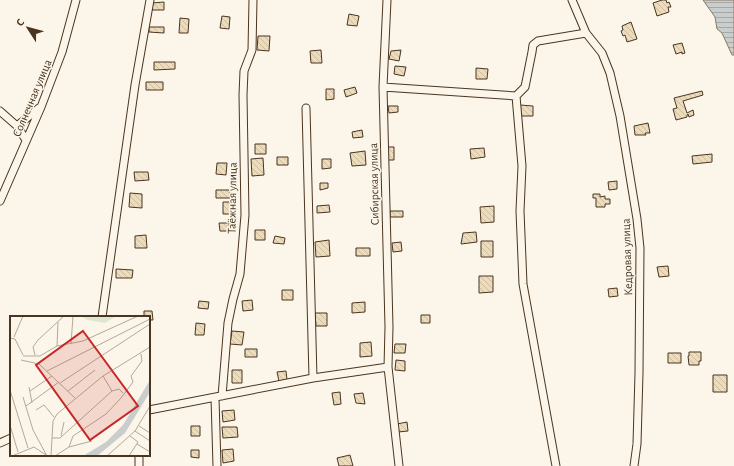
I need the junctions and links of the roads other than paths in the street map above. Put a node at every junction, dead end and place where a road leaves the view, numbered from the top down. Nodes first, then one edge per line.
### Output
1 (76, 0) edge
2 (150, 0) edge
3 (253, 0) edge
4 (387, 0) edge
5 (572, 0) edge
6 (586, 33) junction
7 (383, 88) junction
8 (516, 96) junction
9 (41, 107) junction
10 (306, 108) dead end
11 (0, 111) edge
12 (17, 126) junction
13 (26, 140) junction
14 (0, 201) edge
15 (102, 316) edge
16 (388, 367) junction
17 (313, 378) junction
18 (219, 397) junction
19 (150, 410) edge
20 (10, 438) edge
21 (0, 443) edge
22 (217, 466) edge
23 (399, 466) edge
24 (556, 466) edge
25 (634, 466) edge

1 - 9 street, Солнечная улица
2 - 15 street
3 - 18 street, Таёжная улица
4 - 7 street, Сибирская улица
5 - 6 street, Кедровая улица
6 - 8 street
6 - 25 street, Кедровая улица
7 - 8 street
7 - 16 street, Сибирская улица
8 - 24 street
9 - 12 street
9 - 13 street, Солнечная улица
10 - 17 street
11 - 12 street
12 - 13 street
13 - 14 street, Солнечная улица
16 - 17 street
16 - 23 street, Сибирская улица
17 - 18 street
18 - 19 street
18 - 22 street, Таёжная улица
20 - 21 street

